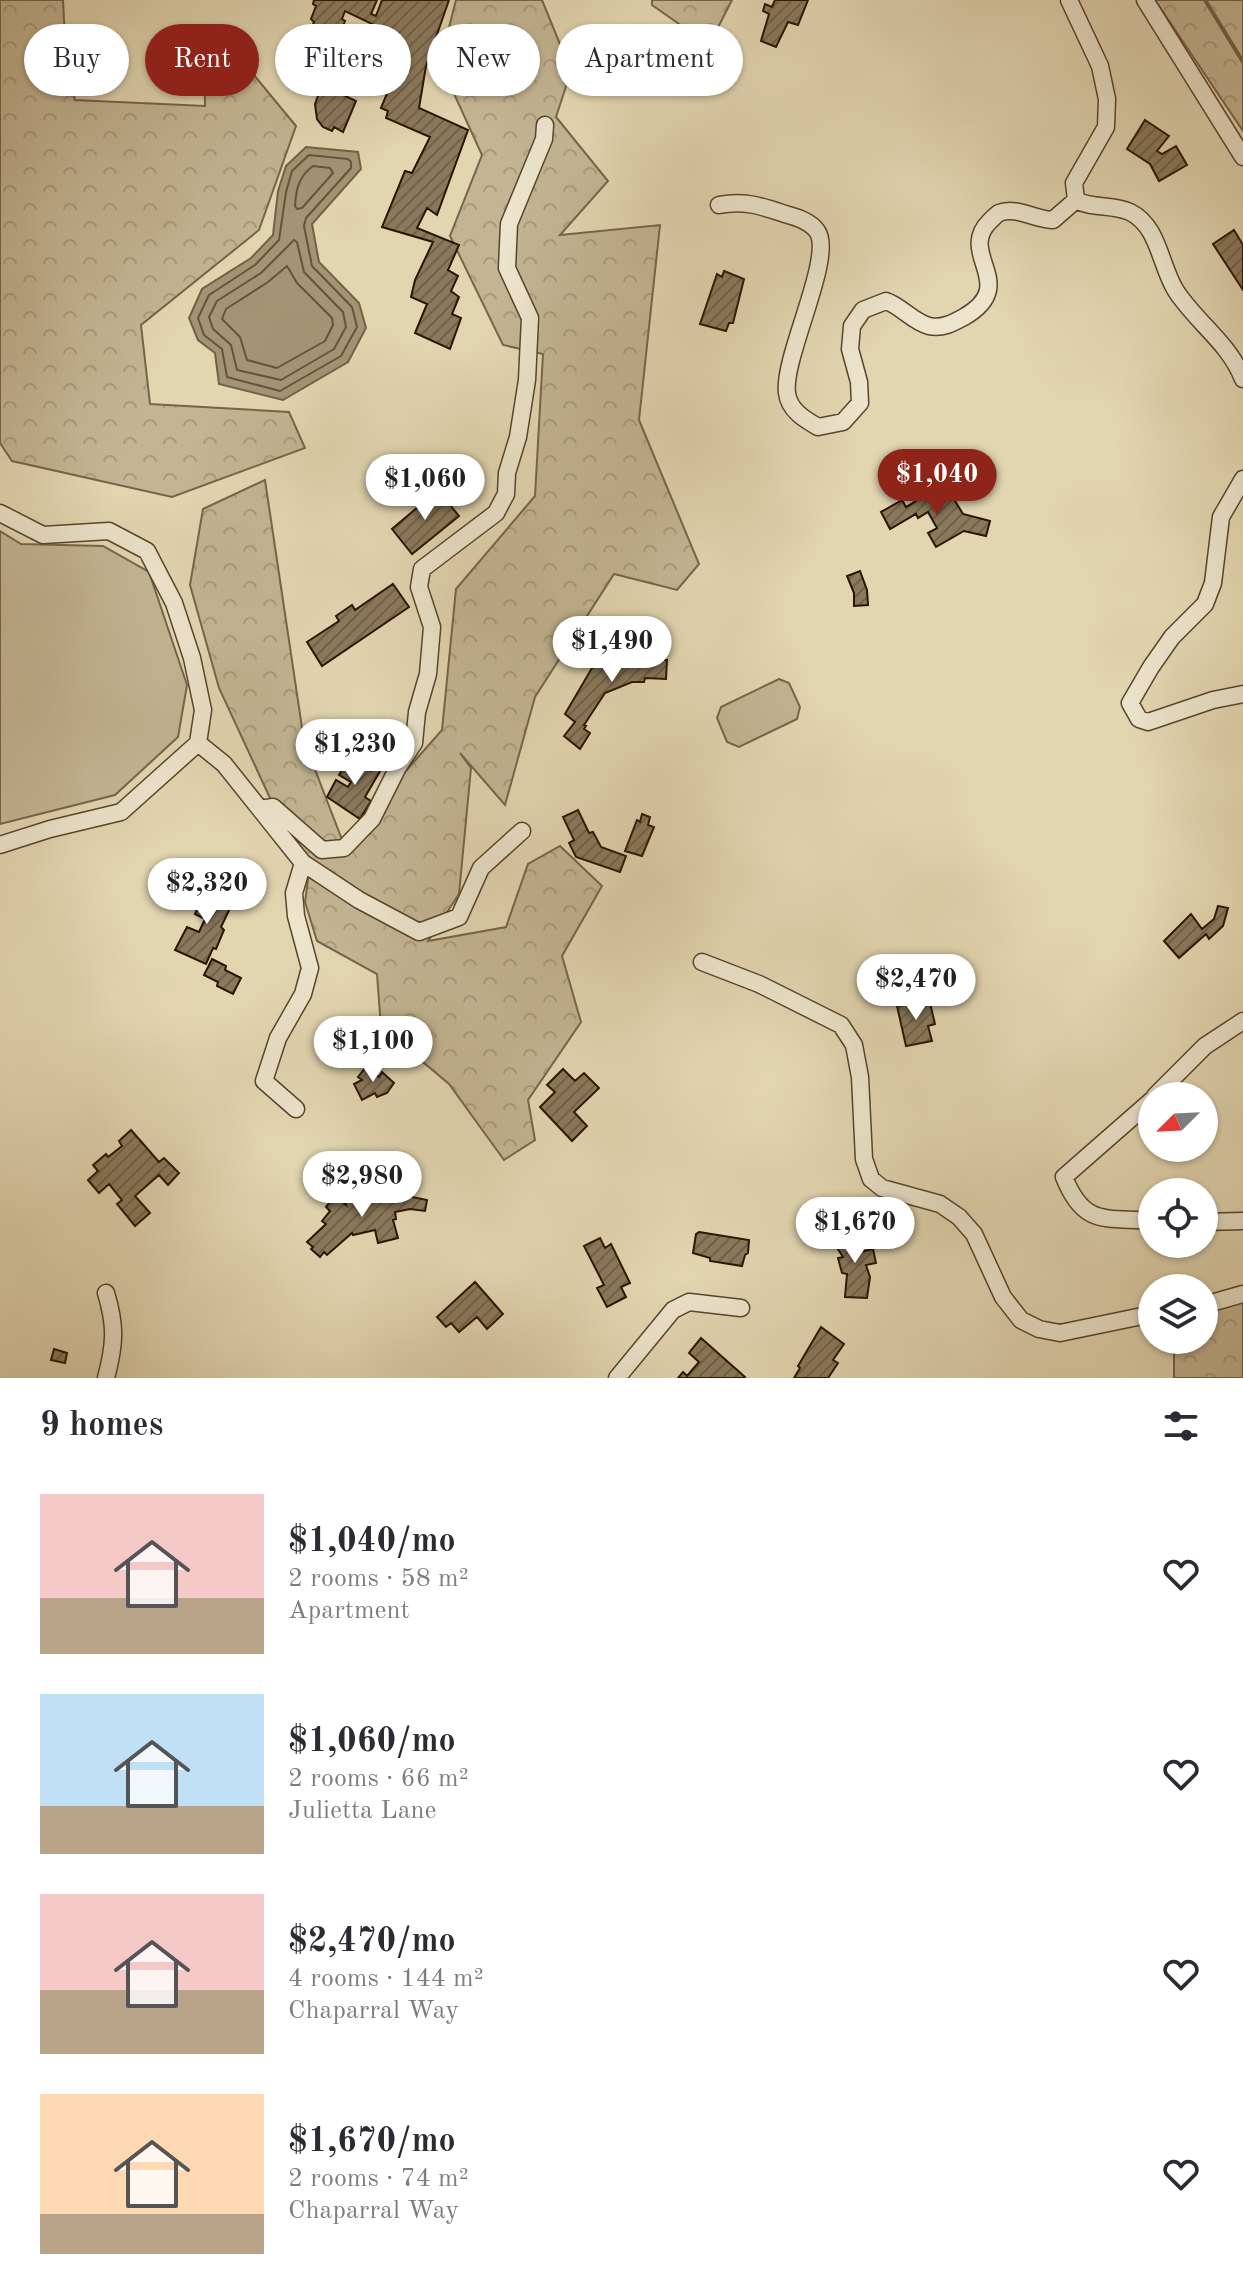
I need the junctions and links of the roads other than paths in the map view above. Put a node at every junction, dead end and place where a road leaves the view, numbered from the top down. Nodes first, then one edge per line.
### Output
1 (1069, 0) edge
2 (1145, 0) edge
3 (545, 125) dead end
4 (1243, 157) edge
5 (1076, 200) junction
6 (719, 205) dead end
7 (1243, 379) edge
8 (1243, 479) edge
9 (0, 513) edge
10 (1243, 694) edge
11 (198, 743) junction
12 (260, 809) junction
13 (522, 831) dead end
14 (0, 845) edge
15 (303, 863) junction
16 (702, 962) dead end
17 (1243, 1021) edge
18 (1170, 1082) edge
19 (296, 1109) dead end
20 (1138, 1112) edge
21 (1138, 1220) edge
22 (1243, 1221) edge
23 (1218, 1222) edge
24 (106, 1293) dead end
25 (1243, 1294) edge
26 (1218, 1301) edge
27 (741, 1308) dead end
28 (1138, 1317) edge
29 (106, 1378) edge
30 (617, 1378) edge

1 - 5 street
2 - 4 street
3 - 12 street
5 - 6 street
5 - 7 street
8 - 10 street
9 - 11 street
11 - 12 street
11 - 14 street
12 - 15 street
13 - 15 street
15 - 19 street
16 - 28 street
17 - 18 street
20 - 21 street
22 - 23 street
24 - 29 street
25 - 26 street
27 - 30 street

